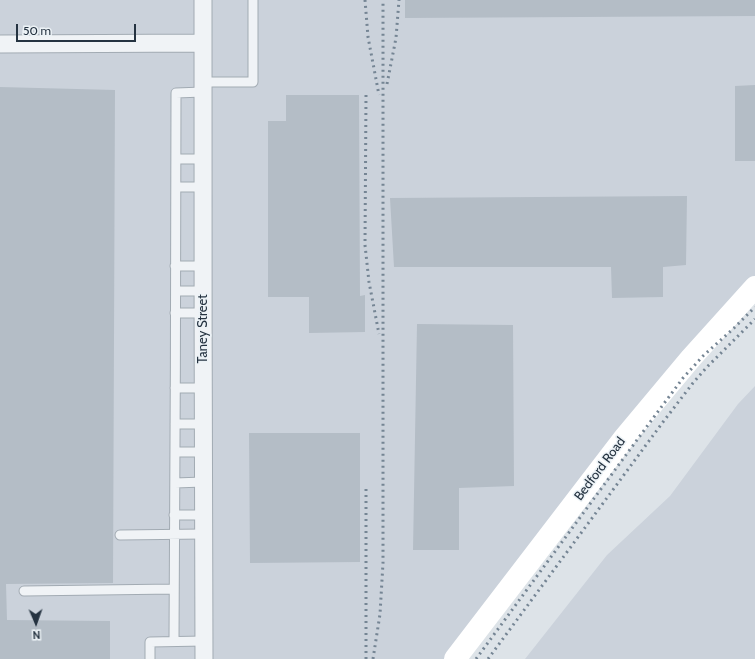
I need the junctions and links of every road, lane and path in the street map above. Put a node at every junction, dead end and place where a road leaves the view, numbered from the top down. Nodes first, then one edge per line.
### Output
1 (203, 0) edge
2 (253, 0) edge
3 (203, 43) junction
4 (0, 44) edge
5 (203, 87) junction
6 (176, 159) junction
7 (203, 159) junction
8 (177, 187) junction
9 (203, 187) junction
10 (176, 266) junction
11 (202, 266) junction
12 (755, 287) edge
13 (202, 291) junction
14 (176, 292) junction
15 (175, 313) junction
16 (203, 313) junction
17 (175, 388) junction
18 (203, 388) junction
19 (175, 424) junction
20 (203, 424) junction
21 (175, 452) junction
22 (203, 452) junction
23 (203, 482) junction
24 (175, 483) junction
25 (174, 515) junction
26 (203, 515) junction
27 (174, 534) junction
28 (203, 534) junction
29 (120, 535) dead end
30 (174, 589) junction
31 (24, 591) dead end
32 (204, 640) junction
33 (174, 641) junction
34 (150, 659) edge
35 (204, 659) edge
36 (456, 659) edge

1 - 3 street, Taney Street
2 - 5 lane
3 - 4 street
3 - 5 street, Taney Street
5 - 6 lane
5 - 7 street, Taney Street
6 - 7 lane
6 - 8 lane
7 - 9 street, Taney Street
8 - 9 lane
8 - 10 lane
9 - 11 street, Taney Street
10 - 11 lane
10 - 14 lane
11 - 13 street, Taney Street
12 - 36 street, Bedford Road
13 - 14 lane
13 - 16 street, Taney Street
14 - 15 lane
15 - 16 lane
15 - 17 lane
16 - 18 street, Taney Street
17 - 18 lane
17 - 19 lane
18 - 20 street, Taney Street
19 - 20 lane
19 - 21 lane
20 - 22 street, Taney Street
21 - 22 lane
21 - 24 lane
22 - 23 street, Taney Street
23 - 24 lane
23 - 26 street, Taney Street
24 - 25 lane
25 - 26 lane
25 - 27 lane
26 - 28 street, Taney Street
27 - 28 lane
27 - 29 lane
27 - 30 lane
28 - 32 street, Taney Street
30 - 31 lane
30 - 33 lane
32 - 33 lane
32 - 35 street, Taney Street
33 - 34 lane

